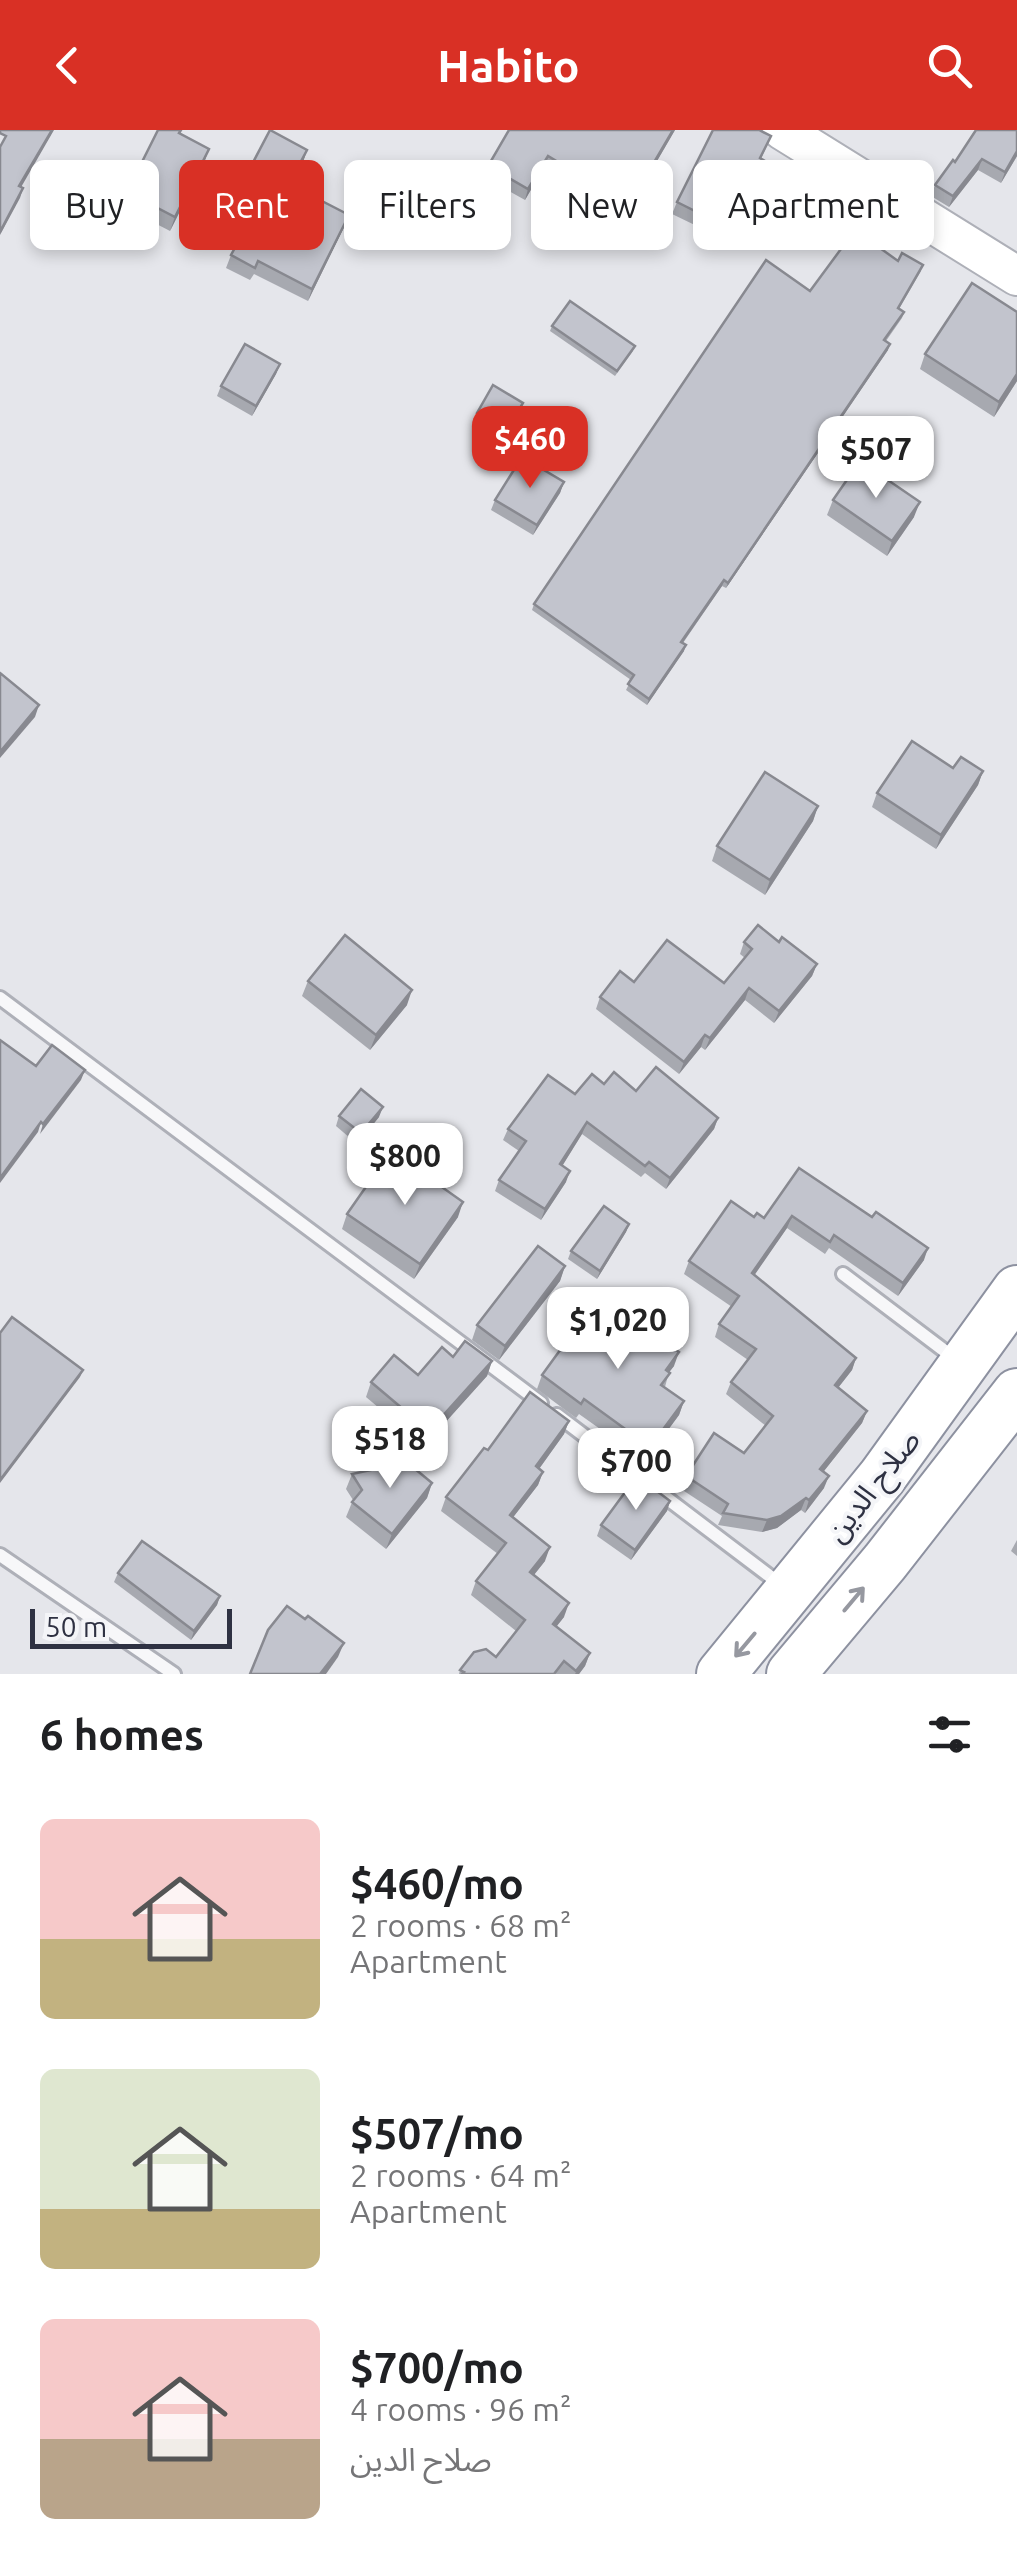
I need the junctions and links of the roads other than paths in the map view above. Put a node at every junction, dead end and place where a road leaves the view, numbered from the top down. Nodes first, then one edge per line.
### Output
1 (782, 130) edge
2 (1017, 276) edge
3 (0, 998) edge
4 (843, 1274) dead end
5 (1017, 1290) edge
6 (961, 1370) junction
7 (1006, 1409) edge
8 (0, 1555) edge
9 (790, 1591) junction
10 (174, 1674) edge
11 (720, 1674) edge
12 (791, 1674) edge

1 - 2 main road
3 - 9 lane
4 - 6 lane
5 - 6 highway, صلاح الدين
6 - 7 highway
6 - 9 highway, صلاح الدين
12 -> 7 highway, صلاح الدين
8 - 10 lane
9 -> 11 highway, صلاح الدين

